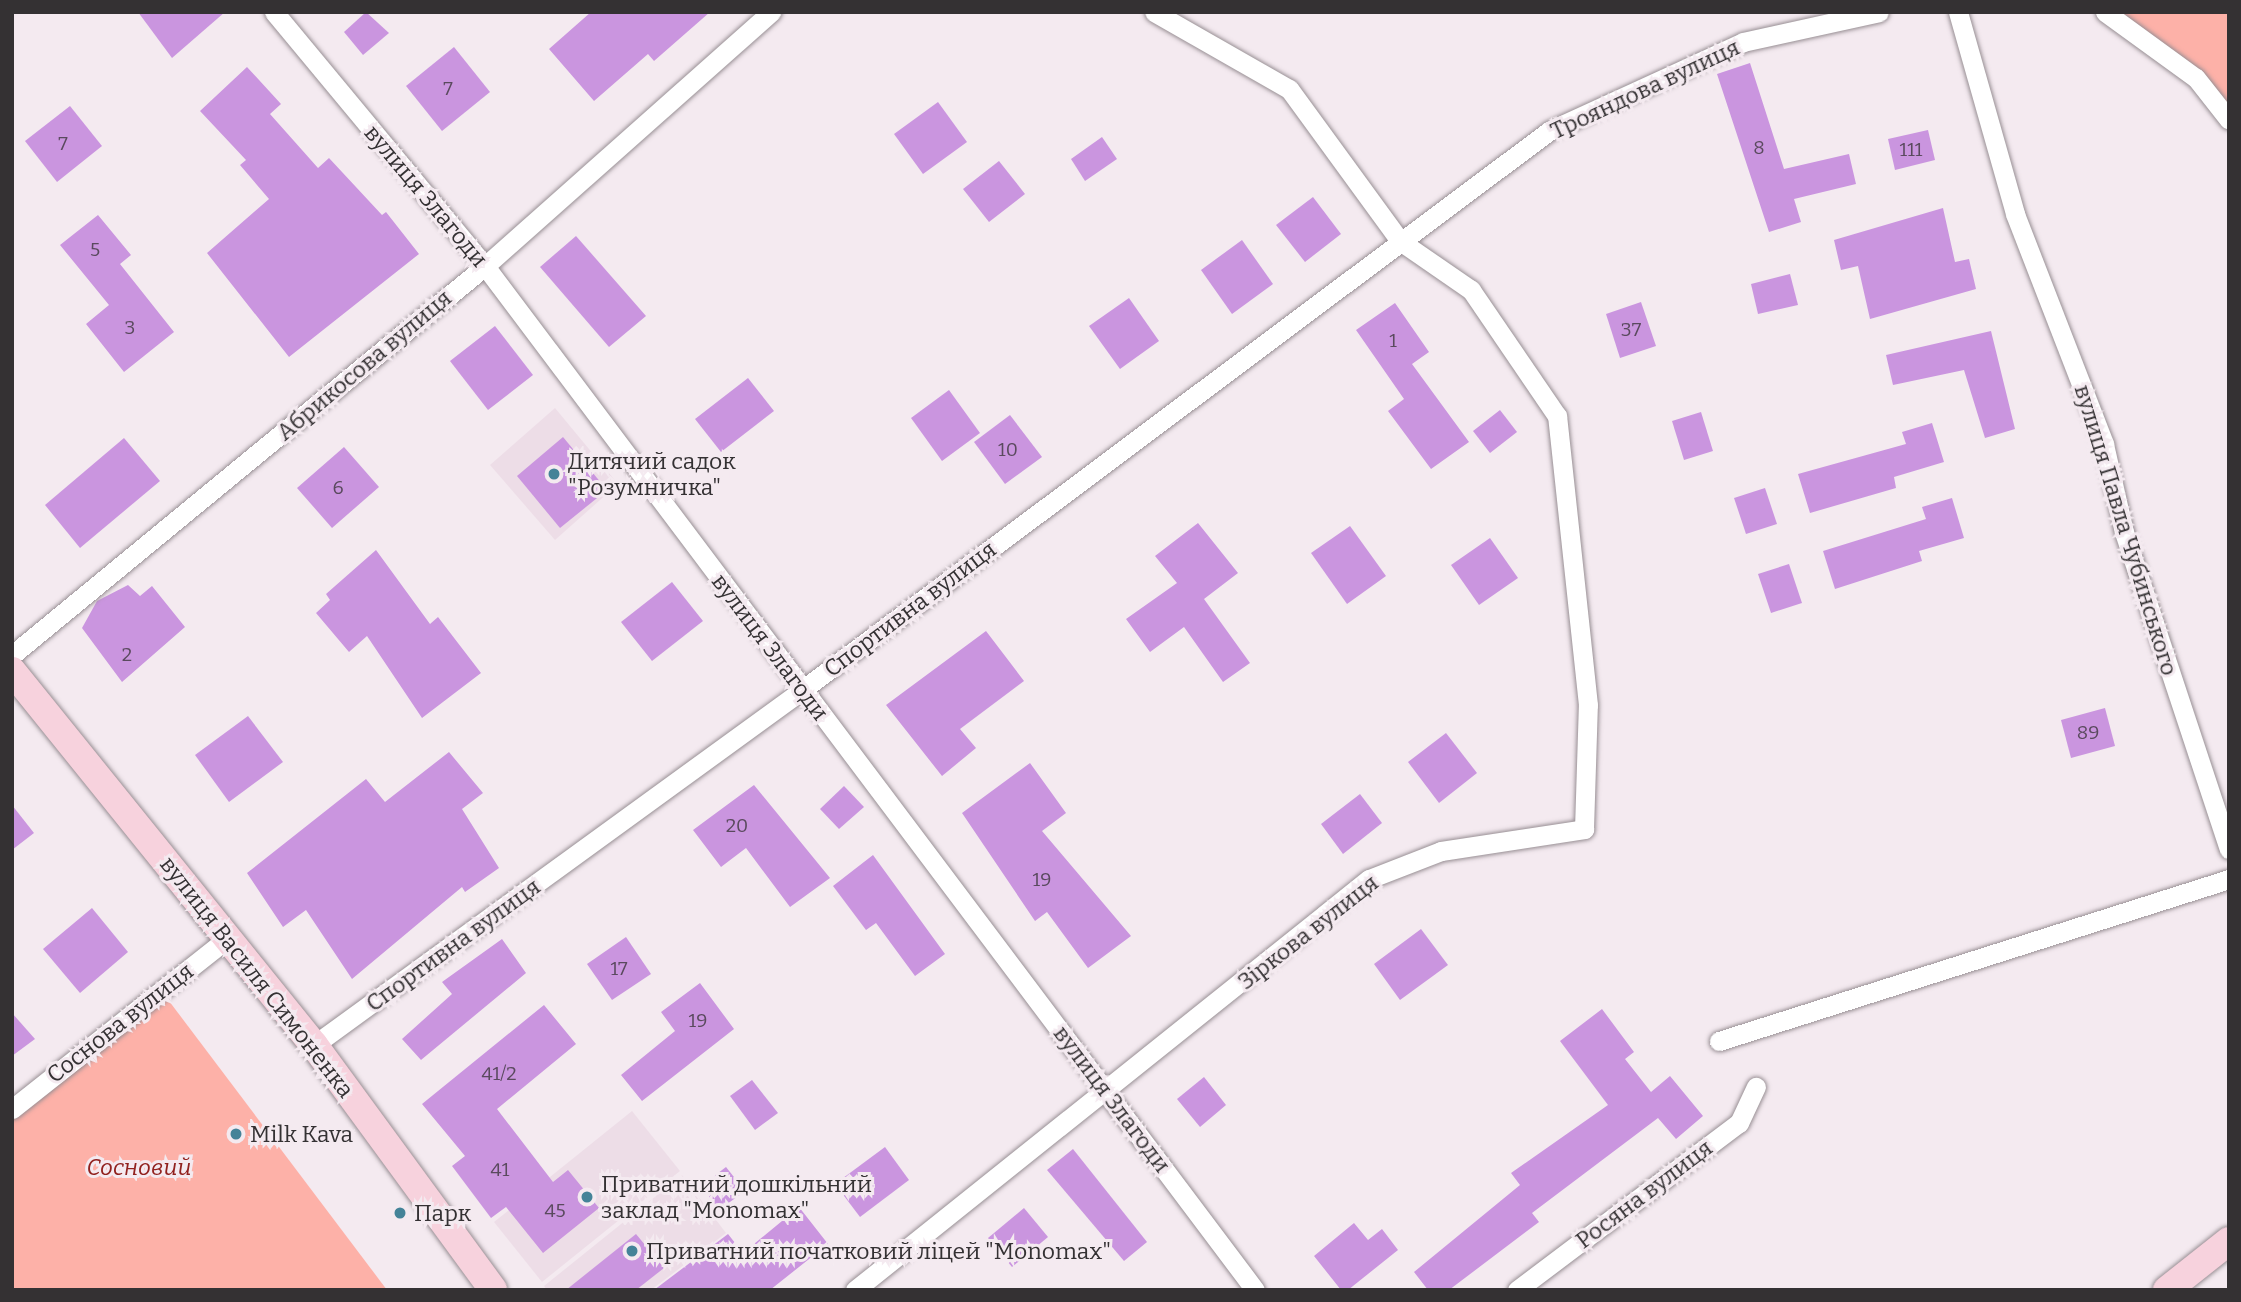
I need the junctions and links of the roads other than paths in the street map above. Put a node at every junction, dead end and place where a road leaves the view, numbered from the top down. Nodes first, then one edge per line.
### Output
1 (274, 12) edge
2 (771, 12) edge
3 (1154, 12) edge
4 (1879, 12) edge
5 (1958, 12) edge
6 (2105, 12) edge
7 (2229, 120) edge
8 (1400, 241) junction
9 (485, 266) junction
10 (12, 655) edge
11 (12, 671) edge
12 (802, 690) junction
13 (2229, 849) edge
14 (2229, 879) edge
15 (229, 937) junction
16 (1719, 1041) dead end
17 (314, 1045) junction
18 (1756, 1087) dead end
19 (1108, 1093) junction
20 (12, 1109) edge
21 (2229, 1241) edge
22 (493, 1290) edge
23 (855, 1290) edge
24 (1255, 1290) edge
25 (1517, 1290) edge
26 (2167, 1290) edge

1 - 9 street, вулиця Злагоди
2 - 9 street, Абрикосова вулиця
3 - 8 street
4 - 8 street, Трояндова вулиця
5 - 13 street, вулиця Павла Чубинського
6 - 7 street
8 - 12 street, Спортивна вулиця
8 - 19 street, Зіркова вулиця
9 - 10 street, Абрикосова вулиця
9 - 12 street, вулиця Злагоди
11 - 15 street, вулиця Василя Симоненка
12 - 17 street, Спортивна вулиця
12 - 19 street, вулиця Злагоди
14 - 16 street
15 - 17 street, вулиця Василя Симоненка
15 - 20 street, Соснова вулиця
17 - 22 street, вулиця Василя Симоненка
18 - 25 street, Росяна вулиця
19 - 23 street, Зіркова вулиця
19 - 24 street, вулиця Злагоди
21 - 26 street

